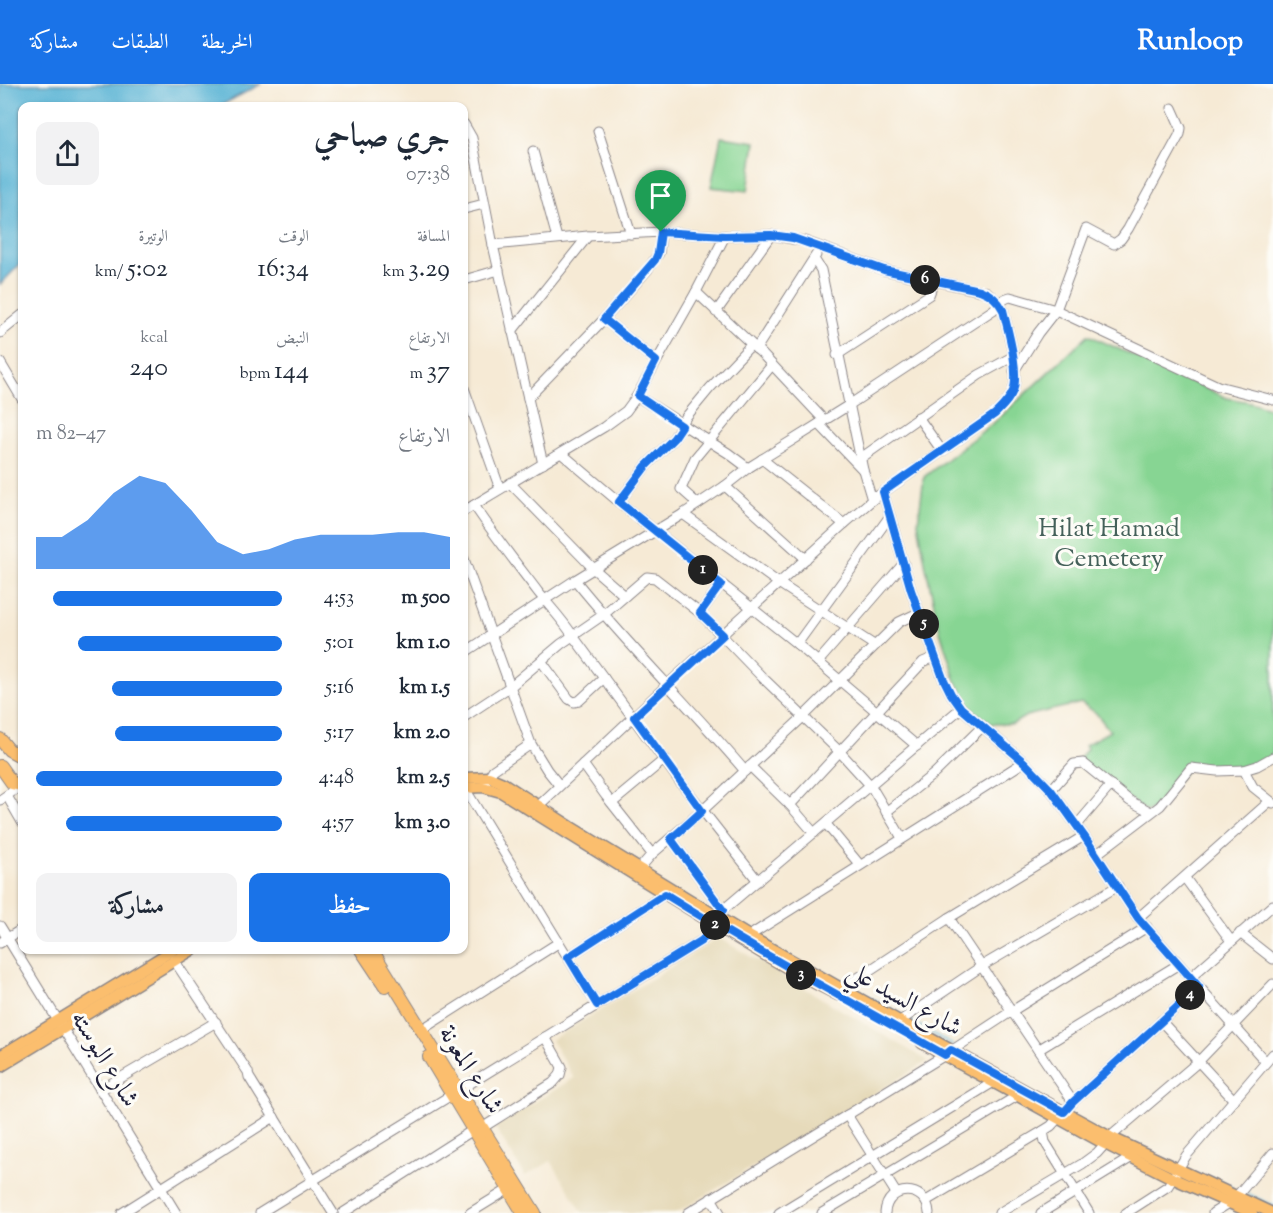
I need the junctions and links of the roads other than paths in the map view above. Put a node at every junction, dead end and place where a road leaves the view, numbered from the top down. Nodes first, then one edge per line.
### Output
1 (1172, 108) dead end
2 (468, 131) edge
3 (598, 131) dead end
4 (533, 150) dead end
5 (484, 204) junction
6 (468, 208) edge
7 (661, 232) junction
8 (631, 234) junction
9 (771, 235) junction
10 (588, 236) junction
11 (725, 236) junction
12 (557, 238) junction
13 (493, 245) junction
14 (819, 247) junction
15 (814, 259) junction
16 (499, 270) junction
17 (468, 279) edge
18 (934, 282) junction
19 (696, 291) junction
20 (999, 303) junction
21 (1056, 310) junction
22 (716, 312) junction
23 (18, 318) edge
24 (604, 319) junction
25 (512, 330) junction
26 (0, 333) edge
27 (753, 347) junction
28 (837, 355) junction
29 (1012, 357) junction
30 (656, 361) junction
31 (0, 362) edge
32 (772, 365) junction
33 (1014, 371) junction
34 (18, 392) edge
35 (638, 396) junction
36 (528, 398) junction
37 (1273, 400) edge
38 (468, 405) edge
39 (849, 405) junction
40 (918, 417) junction
41 (821, 422) junction
42 (682, 426) junction
43 (709, 440) junction
44 (942, 451) junction
45 (561, 453) junction
46 (861, 458) junction
47 (762, 459) junction
48 (543, 464) junction
49 (748, 468) junction
50 (863, 470) junction
51 (510, 483) junction
52 (725, 486) junction
53 (500, 489) junction
54 (883, 492) junction
55 (872, 500) junction
56 (619, 502) junction
57 (698, 504) junction
58 (474, 505) junction
59 (468, 509) edge
60 (683, 514) junction
61 (890, 516) junction
62 (843, 524) junction
63 (655, 531) junction
64 (806, 559) junction
65 (904, 563) junction
66 (594, 569) junction
67 (575, 580) junction
68 (468, 582) edge
69 (721, 584) junction
70 (780, 584) junction
71 (625, 596) junction
72 (544, 600) junction
73 (752, 609) junction
74 (823, 610) junction
75 (920, 612) junction
76 (700, 613) junction
77 (603, 615) junction
78 (848, 628) junction
79 (723, 635) junction
80 (491, 636) junction
81 (573, 636) junction
82 (797, 645) junction
83 (874, 645) junction
84 (468, 650) edge
85 (935, 657) junction
86 (542, 662) junction
87 (818, 662) junction
88 (604, 678) junction
89 (839, 681) junction
90 (667, 685) junction
91 (511, 686) junction
92 (961, 708) junction
93 (876, 713) junction
94 (468, 714) edge
95 (634, 717) junction
96 (803, 717) junction
97 (983, 726) junction
98 (0, 739) edge
99 (531, 744) junction
100 (916, 746) junction
101 (840, 752) junction
102 (18, 755) edge
103 (1273, 757) edge
104 (665, 759) junction
105 (1024, 762) junction
106 (583, 764) junction
107 (748, 768) junction
108 (1244, 770) junction
109 (1, 773) edge
110 (489, 777) junction
111 (468, 778) edge
112 (18, 784) edge
113 (559, 785) junction
114 (1110, 785) junction
115 (871, 786) junction
116 (18, 788) edge
117 (468, 788) edge
118 (483, 788) junction
119 (1051, 790) junction
120 (468, 795) edge
121 (3, 798) edge
122 (1271, 802) edge
123 (612, 803) junction
124 (790, 805) junction
125 (535, 809) junction
126 (702, 811) junction
127 (886, 812) junction
128 (1151, 812) junction
129 (18, 817) edge
130 (826, 824) junction
131 (1077, 825) junction
132 (814, 833) junction
133 (1084, 836) junction
134 (902, 837) junction
135 (671, 839) junction
136 (652, 854) junction
137 (1097, 854) junction
138 (860, 865) junction
139 (640, 868) junction
140 (1185, 878) junction
141 (758, 881) junction
142 (1118, 886) junction
143 (665, 894) junction
144 (1273, 904) edge
145 (718, 917) junction
146 (949, 918) junction
147 (1138, 918) junction
148 (0, 926) edge
149 (1147, 927) junction
150 (18, 931) edge
151 (1240, 933) junction
152 (749, 936) junction
153 (4, 940) edge
154 (1231, 941) junction
155 (558, 943) junction
156 (170, 954) edge
157 (174, 954) edge
158 (364, 954) edge
159 (374, 954) edge
160 (568, 957) junction
161 (1273, 960) edge
162 (1179, 964) junction
163 (982, 966) junction
164 (1191, 977) junction
165 (1273, 984) edge
166 (1199, 987) junction
167 (838, 991) junction
168 (597, 1005) junction
169 (1012, 1011) junction
170 (900, 1021) junction
171 (1161, 1021) junction
172 (216, 1022) junction
173 (60, 1024) junction
174 (1233, 1024) junction
175 (421, 1030) junction
176 (545, 1037) junction
177 (1038, 1050) junction
178 (948, 1053) junction
179 (1273, 1054) edge
180 (0, 1056) edge
181 (1198, 1062) junction
182 (1266, 1062) junction
183 (0, 1067) edge
184 (992, 1083) junction
185 (100, 1090) junction
186 (455, 1092) junction
187 (1017, 1096) junction
188 (1234, 1100) junction
189 (1073, 1102) junction
190 (847, 1115) junction
191 (1061, 1115) junction
192 (274, 1117) junction
193 (478, 1129) junction
194 (1043, 1131) junction
195 (1107, 1141) junction
196 (1273, 1153) edge
197 (873, 1156) junction
198 (1132, 1157) junction
199 (1065, 1174) junction
200 (1174, 1174) junction
201 (886, 1176) junction
202 (313, 1180) junction
203 (509, 1189) junction
204 (162, 1190) junction
205 (1076, 1192) junction
206 (896, 1193) junction
207 (711, 1198) junction
208 (1233, 1200) junction
209 (926, 1201) junction
210 (122, 1213) edge
211 (176, 1213) edge
212 (260, 1213) edge
213 (333, 1213) edge
214 (343, 1213) edge
215 (470, 1213) edge
216 (524, 1213) edge
217 (535, 1213) edge
218 (688, 1213) edge
219 (720, 1213) edge
220 (780, 1213) edge
221 (822, 1213) edge
222 (885, 1213) edge
223 (929, 1213) edge
224 (999, 1213) edge
225 (1041, 1213) edge
226 (1089, 1213) edge
227 (1125, 1213) edge
228 (1213, 1213) edge
229 (1252, 1213) edge
230 (1272, 1213) edge

1 - 21 street
2 - 5 street
3 - 8 street
4 - 12 street
5 - 6 street
5 - 13 street
7 - 8 street
7 - 11 street
7 - 24 street
8 - 10 street
9 - 11 street
9 - 14 street
9 - 22 street
10 - 12 street
10 - 25 street
11 - 19 street
12 - 13 street
13 - 16 street
14 - 15 street
14 - 18 street
15 - 27 street
15 - 28 street
16 - 17 street
16 - 25 street
18 - 20 street
18 - 28 street
19 - 22 street
19 - 30 street
20 - 21 street
20 - 29 street
20 - 39 street
21 - 33 street
21 - 37 street
22 - 27 street
23 - 26 street
24 - 30 street
24 - 36 street
25 - 36 street
27 - 32 street
27 - 42 street
28 - 39 street
29 - 33 street
29 - 40 street
30 - 35 street
31 - 34 street
32 - 41 street
32 - 43 street
33 - 44 street
35 - 42 street
35 - 45 street
36 - 48 street
38 - 53 street
39 - 41 street
39 - 46 street
40 - 44 street
40 - 46 street
41 - 47 street
41 - 50 street
42 - 43 street
42 - 56 street
43 - 49 street
43 - 57 street
44 - 54 street
45 - 48 street
45 - 56 street
46 - 50 street
47 - 49 street
47 - 62 street
48 - 51 street
49 - 52 street
50 - 55 street
51 - 53 street
51 - 66 street
52 - 57 street
52 - 64 street
53 - 58 street
54 - 55 street
54 - 61 street
55 - 62 street
56 - 63 street
57 - 60 street
58 - 59 street
58 - 72 street
60 - 63 street
60 - 70 street
61 - 65 street
61 - 74 street
62 - 64 street
63 - 66 street
63 - 69 street
64 - 70 street
65 - 75 street
65 - 78 street
66 - 67 street
66 - 71 street
67 - 72 street
67 - 77 street
68 - 80 street
69 - 73 street
69 - 76 street
70 - 73 street
70 - 74 street
71 - 76 street
71 - 77 street
72 - 80 street
72 - 81 street
73 - 79 street
73 - 82 street
74 - 78 street
74 - 82 street
75 - 83 street
75 - 85 street
76 - 79 street
77 - 81 street
77 - 90 street
78 - 83 street
78 - 87 street
79 - 90 street
79 - 96 street
80 - 84 street
80 - 91 street
81 - 86 street
81 - 88 street
82 - 87 street
83 - 89 street
85 - 92 street
85 - 93 street
86 - 88 street
86 - 91 street
87 - 89 street
88 - 95 street
89 - 93 street
89 - 96 street
90 - 95 street
90 - 107 street
91 - 94 street
91 - 99 street
92 - 97 street
92 - 100 street
93 - 100 street
93 - 101 street
95 - 104 street
95 - 106 street
96 - 101 street
96 - 107 street
97 - 105 street
97 - 127 street
98 - 102 highway
99 - 110 street
99 - 113 street
100 - 115 street
101 - 115 street
101 - 124 street
103 - 108 street
104 - 123 street
104 - 126 street
105 - 119 street
105 - 134 street
106 - 113 street
106 - 123 street
107 - 124 street
107 - 126 street
108 - 122 street
108 - 128 street
109 - 112 highway
110 - 111 main road
110 - 118 street
110 - 125 main road, شارع السيد علي
113 - 125 street
114 - 119 street
114 - 128 street
114 - 131 street
115 - 127 street
115 - 130 street
116 - 121 street
117 - 118 main road, شارع السيد علي
118 - 125 main road, شارع السيد علي
119 - 131 street
120 - 155 street
121 - 129 street
122 - 140 street
123 - 136 street
124 - 132 street
125 - 139 main road, شارع السيد علي
125 - 143 main road, شارع السيد علي
126 - 135 street
126 - 141 street
127 - 134 street
128 - 137 street
130 - 132 street
130 - 138 street
131 - 133 street
132 - 141 street
133 - 137 street
133 - 146 street
134 - 138 street
135 - 136 street
135 - 145 street
136 - 139 street
137 - 142 street
138 - 152 street
139 - 145 main road, شارع السيد علي
140 - 147 street
140 - 154 street
141 - 145 street
142 - 147 street
142 - 163 street
143 - 145 main road, شارع السيد علي
143 - 160 street
144 - 151 street
145 - 152 main road, شارع السيد علي
145 - 167 main road, شارع السيد علي
145 - 168 street
146 - 163 street
146 - 167 street
147 - 149 street
148 - 153 street, شارع البوسته
149 - 162 street
149 - 169 street
150 - 153 street
151 - 154 street
151 - 161 street
152 - 167 main road, شارع السيد علي
153 - 173 street, شارع البوسته
154 - 164 street
155 - 160 street
155 - 175 street
156 - 173 main road
157 - 172 street
158 - 186 highway, شارع المعونة
159 - 175 highway, شارع المعونة
160 - 168 street
162 - 164 street
162 - 177 street
163 - 169 street
163 - 170 street
164 - 166 street
165 - 174 street
166 - 171 street
166 - 174 street
167 - 170 main road, شارع السيد علي
167 - 178 main road, شارع السيد علي
168 - 176 street
169 - 177 street
169 - 178 street
170 - 178 main road, شارع السيد علي
171 - 181 street
171 - 189 street
172 - 185 street
172 - 192 street
173 - 180 main road
173 - 183 main road
173 - 185 street, شارع البوسته
174 - 181 street
174 - 182 street
175 - 186 highway, شارع المعونة
176 - 186 street
176 - 193 street
177 - 189 street
178 - 184 main road, شارع السيد علي
178 - 190 street
178 - 191 main road, شارع السيد علي
179 - 182 street
181 - 188 street
181 - 195 street
182 - 188 street
184 - 187 main road, شارع السيد علي
184 - 197 street
185 - 204 street, شارع البوسته
186 - 193 highway, شارع المعونة
186 - 202 street
187 - 191 main road, شارع السيد علي
187 - 201 street
188 - 200 street
189 - 191 street
190 - 197 street
190 - 207 street
191 - 194 street
191 - 195 main road, شارع السيد علي
192 - 202 street
192 - 204 street
193 - 203 highway, شارع المعونة
193 - 214 street
193 - 217 highway, شارع المعونة
194 - 199 street
194 - 209 street
195 - 198 main road, شارع السيد علي
195 - 199 street
195 - 200 main road, شارع السيد علي
196 - 208 street
197 - 201 street
197 - 220 street
198 - 200 main road, شارع السيد علي
198 - 205 street
199 - 205 street
199 - 224 street
200 - 208 main road, شارع السيد علي
200 - 227 street
201 - 206 street
201 - 221 street
202 - 212 street
202 - 213 street
203 - 215 street
203 - 216 highway, شارع المعونة
204 - 210 street
204 - 211 street, شارع البوسته
205 - 225 street
205 - 226 street
206 - 209 street
206 - 222 street
207 - 218 street
207 - 219 street
208 - 228 street
208 - 229 main road, شارع السيد علي
208 - 230 main road, شارع السيد علي
209 - 223 street

